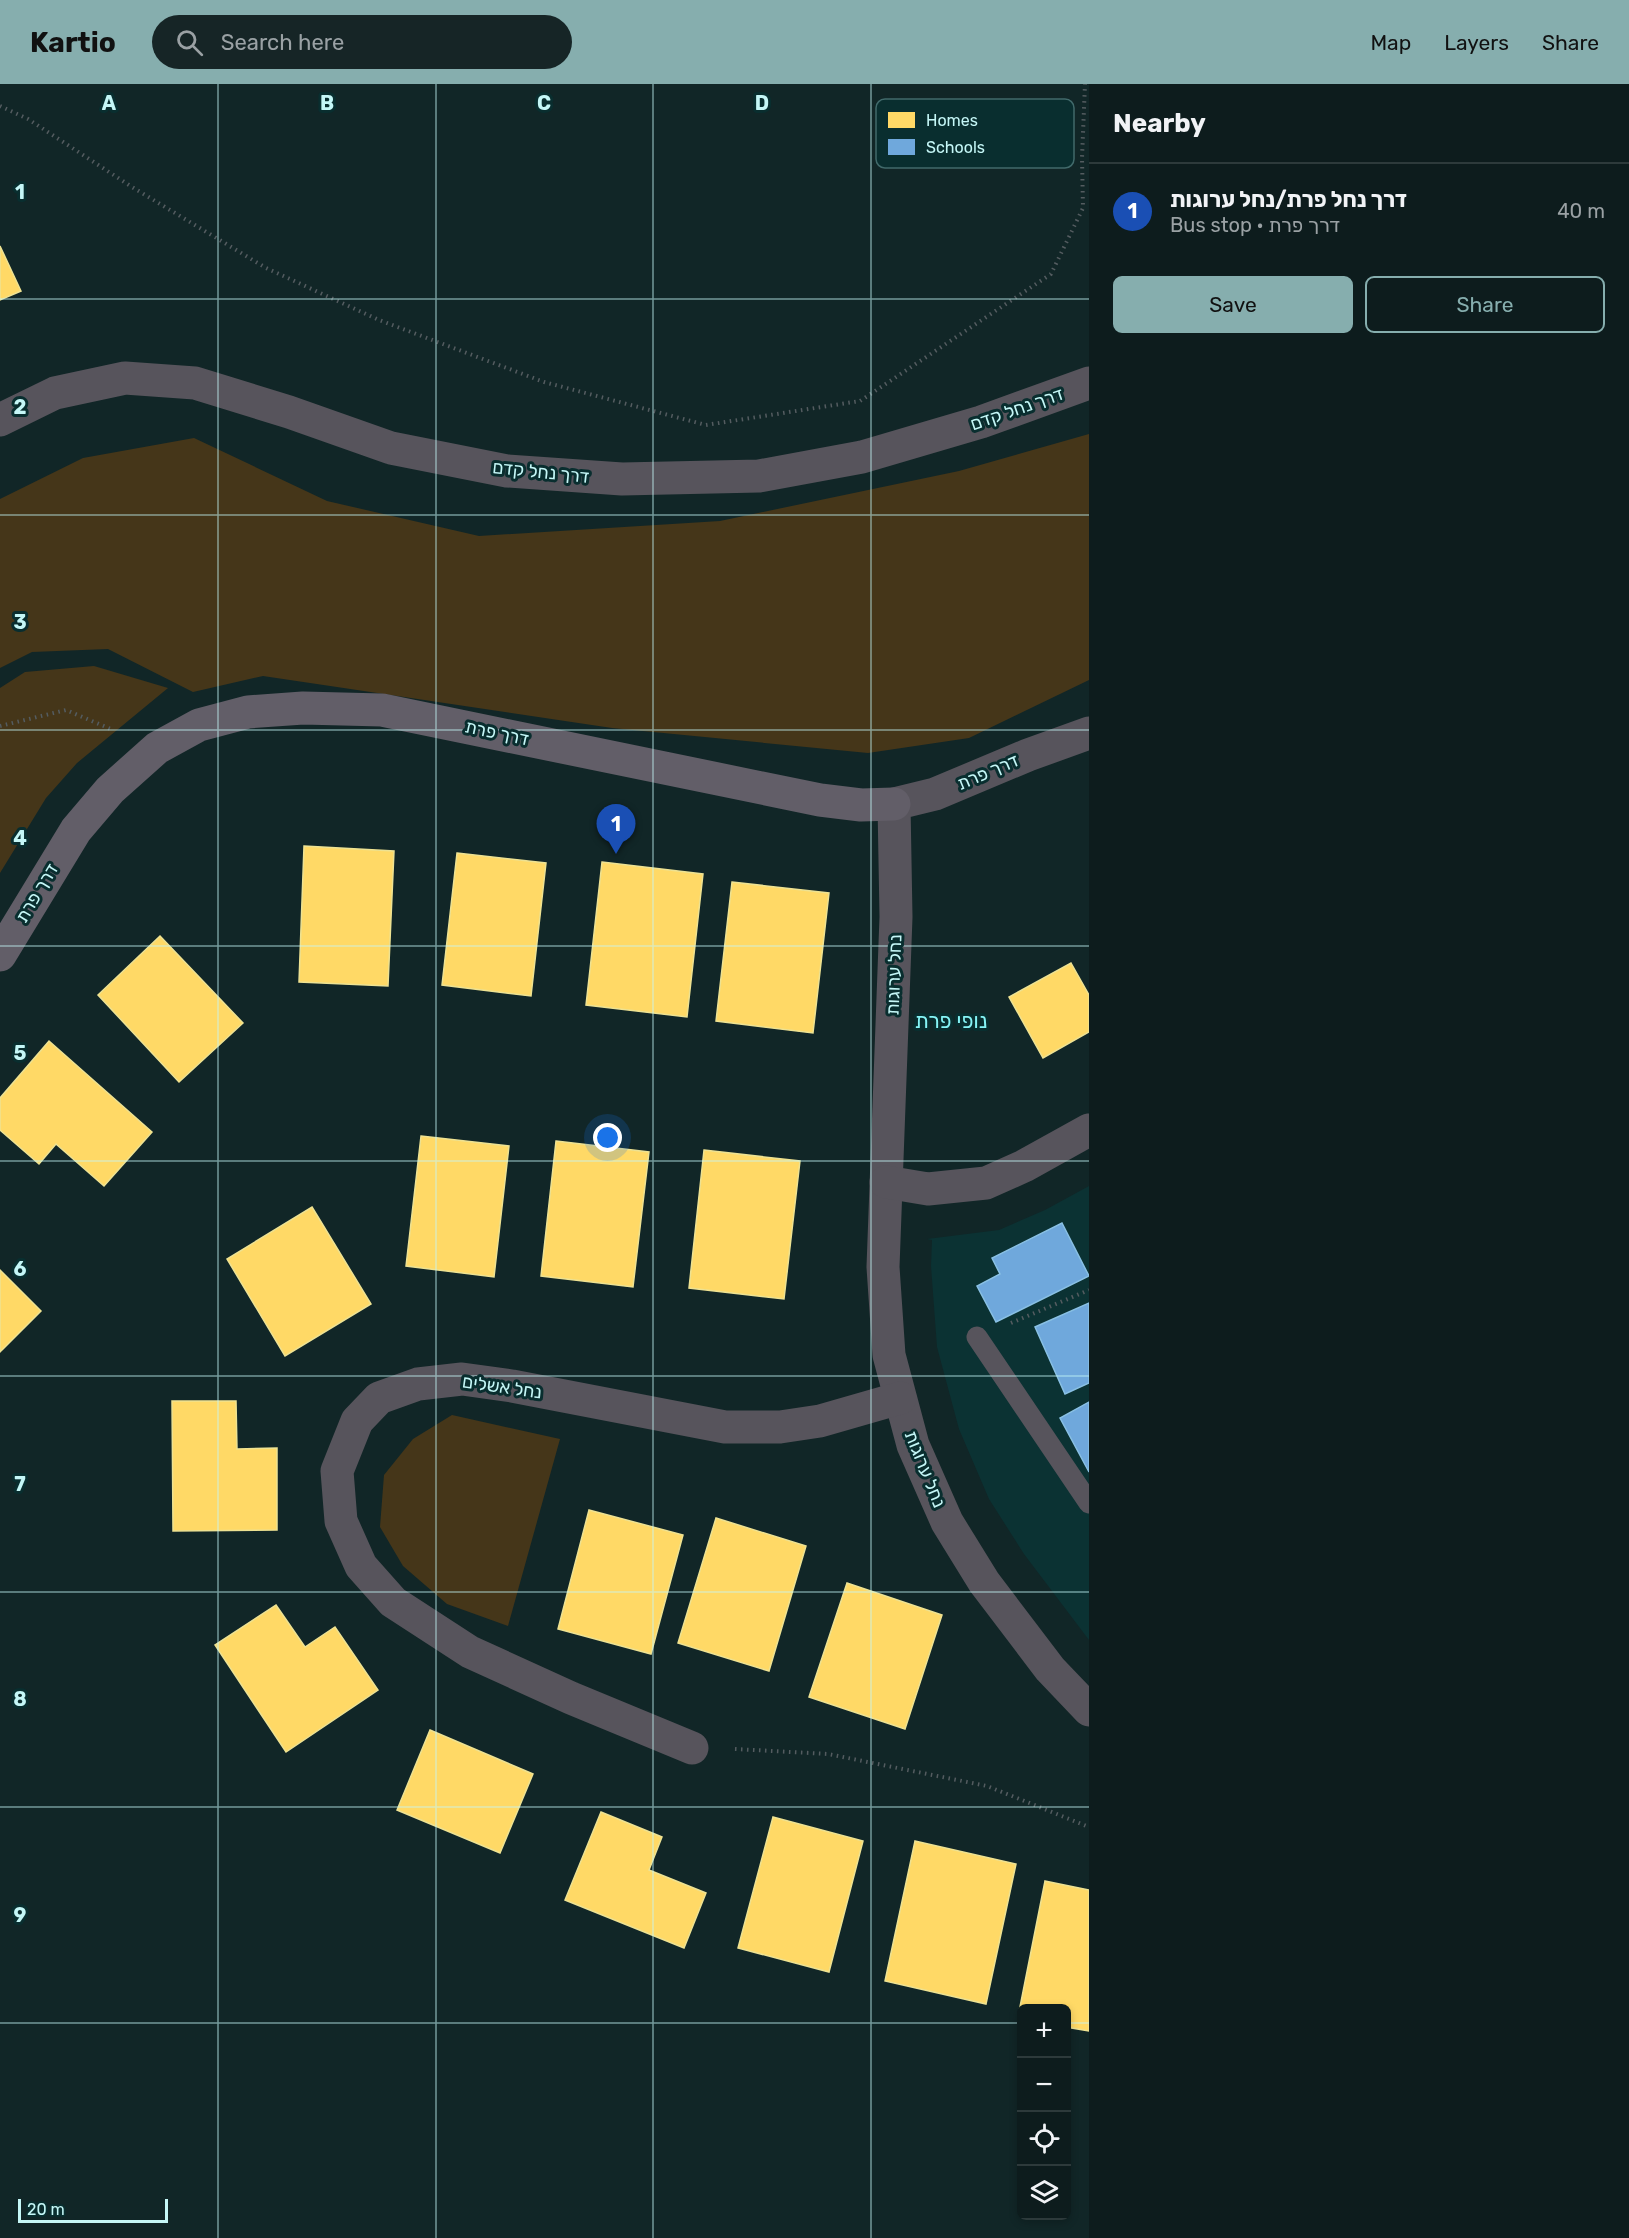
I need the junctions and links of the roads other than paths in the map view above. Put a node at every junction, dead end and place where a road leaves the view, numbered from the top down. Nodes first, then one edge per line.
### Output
1 (1089, 383) edge
2 (0, 420) edge
3 (1089, 733) edge
4 (894, 804) junction
5 (0, 955) edge
6 (1089, 1130) edge
7 (885, 1182) junction
8 (977, 1337) road end
9 (900, 1398) junction
10 (1089, 1503) edge
11 (1089, 1710) edge
12 (692, 1748) road end

1 - 2 street, דרך נחל קדם
3 - 4 street, דרך פרת
4 - 5 street, דרך פרת
4 - 7 street, נחל ערוגות
6 - 7 street
7 - 9 street, נחל ערוגות
8 - 10 lane
9 - 11 street, נחל ערוגות
9 - 12 street, נחל אשלים

